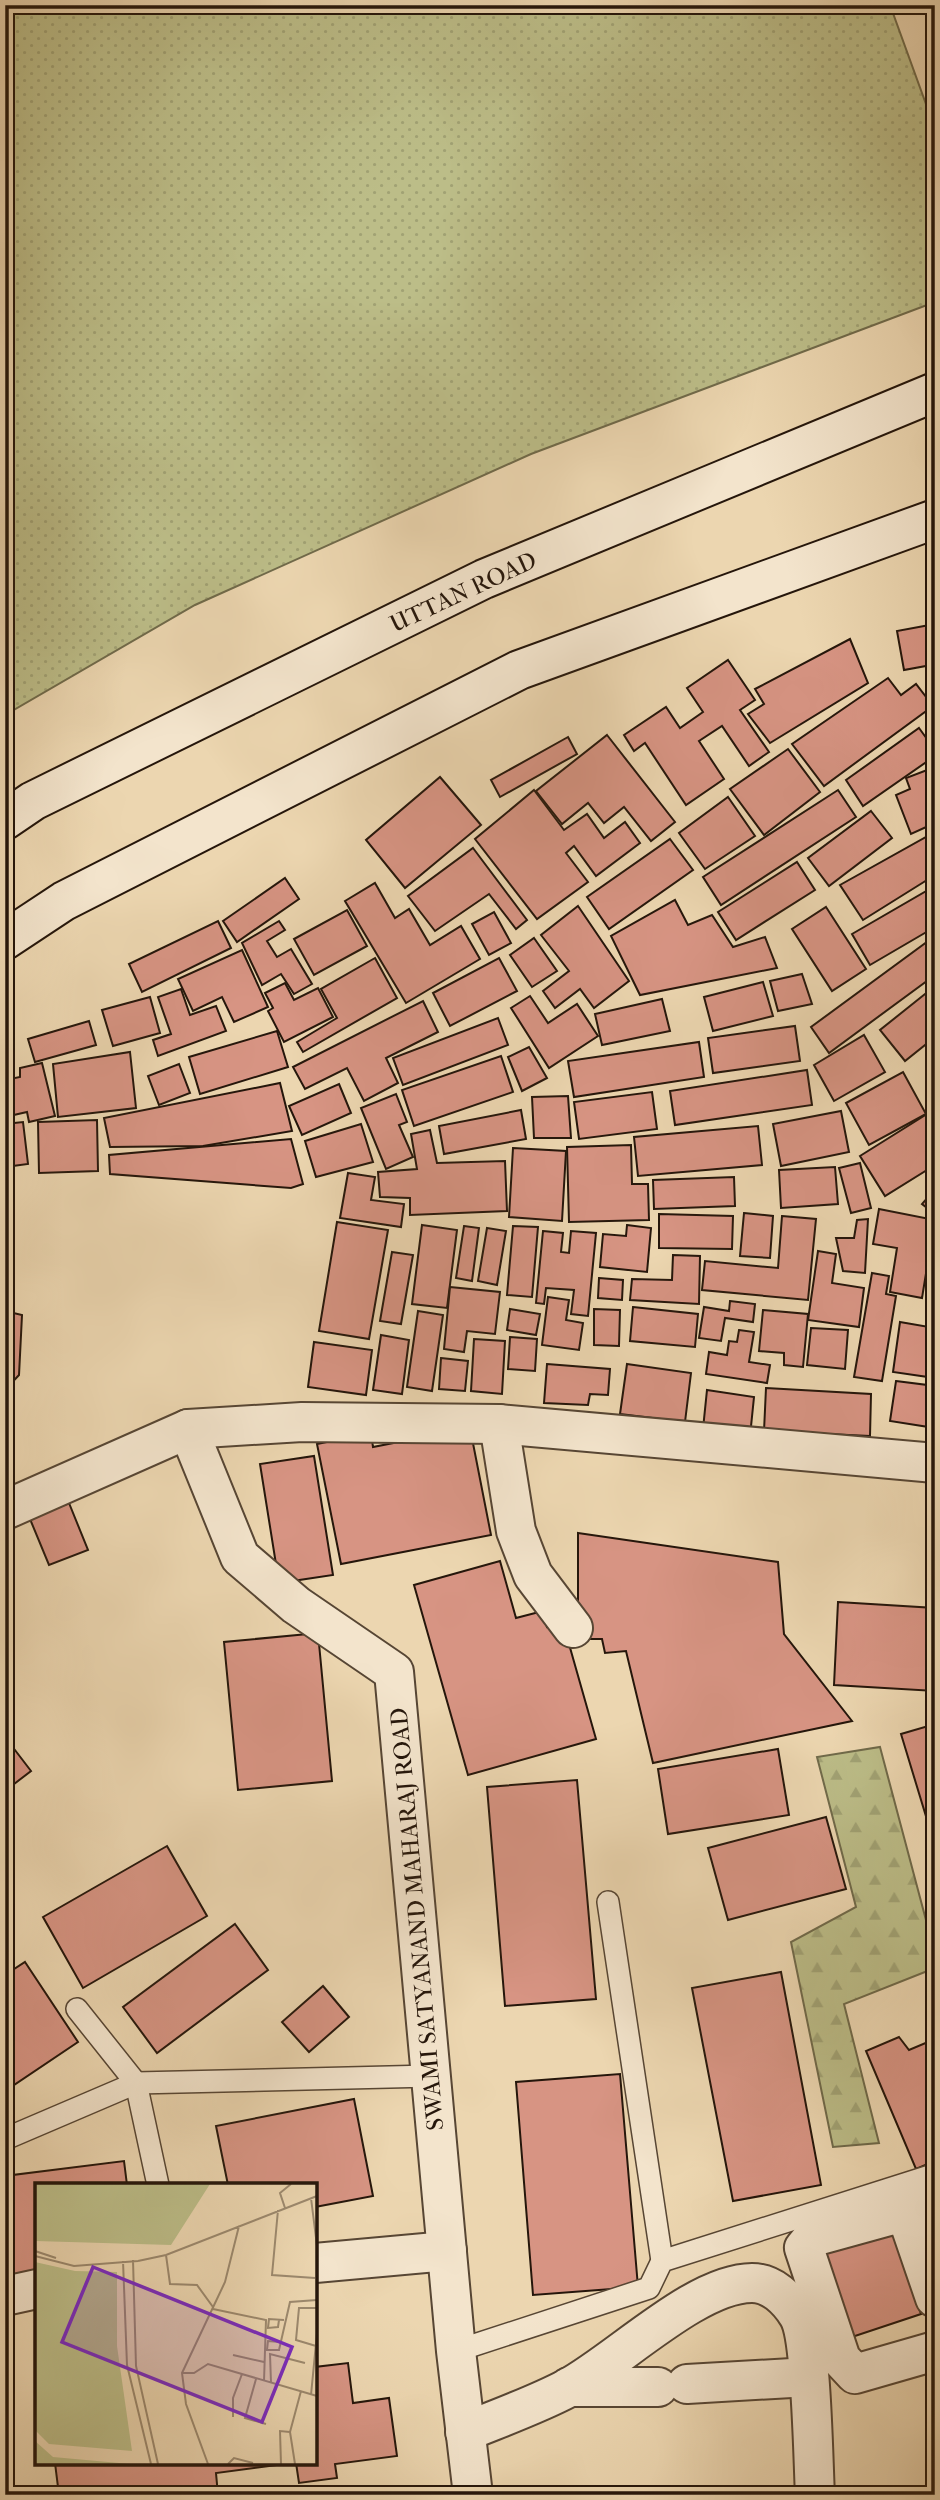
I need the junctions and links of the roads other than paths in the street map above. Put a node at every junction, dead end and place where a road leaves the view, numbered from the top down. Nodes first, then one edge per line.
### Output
1 (935, 392) edge
2 (935, 519) edge
3 (5, 820) edge
4 (5, 940) edge
5 (499, 1424) junction
6 (188, 1429) junction
7 (935, 1463) edge
8 (5, 1510) edge
9 (572, 1628) dead end
10 (608, 1902) dead end
11 (77, 2009) dead end
12 (431, 2076) junction
13 (136, 2083) junction
14 (5, 2139) edge
15 (935, 2174) edge
16 (159, 2183) edge
17 (935, 2190) edge
18 (935, 2247) edge
19 (447, 2251) junction
20 (663, 2261) junction
21 (317, 2263) edge
22 (35, 2289) edge
23 (5, 2296) edge
24 (935, 2298) edge
25 (456, 2351) junction
26 (935, 2351) edge
27 (809, 2377) junction
28 (569, 2387) junction
29 (465, 2432) junction
30 (472, 2495) edge
31 (816, 2495) edge

1 - 3 street, UTTAN ROAD
2 - 4 street
5 - 6 street
5 - 7 street
5 - 9 street
6 - 8 street
6 - 12 street, SWAMI SATYANAND MAHARAJ ROAD
10 - 20 lane
11 - 13 lane
12 - 13 lane
12 - 19 street, SWAMI SATYANAND MAHARAJ ROAD
13 - 14 lane
13 - 16 lane
15 - 20 lane
17 - 18 street
19 - 21 street
19 - 25 street, SWAMI SATYANAND MAHARAJ ROAD
20 - 25 lane
22 - 23 street
24 - 26 street
25 - 29 street, SWAMI SATYANAND MAHARAJ ROAD
27 - 28 street
27 - 28 street
27 - 31 street
28 - 29 street
29 - 30 street, SWAMI SATYANAND MAHARAJ ROAD

